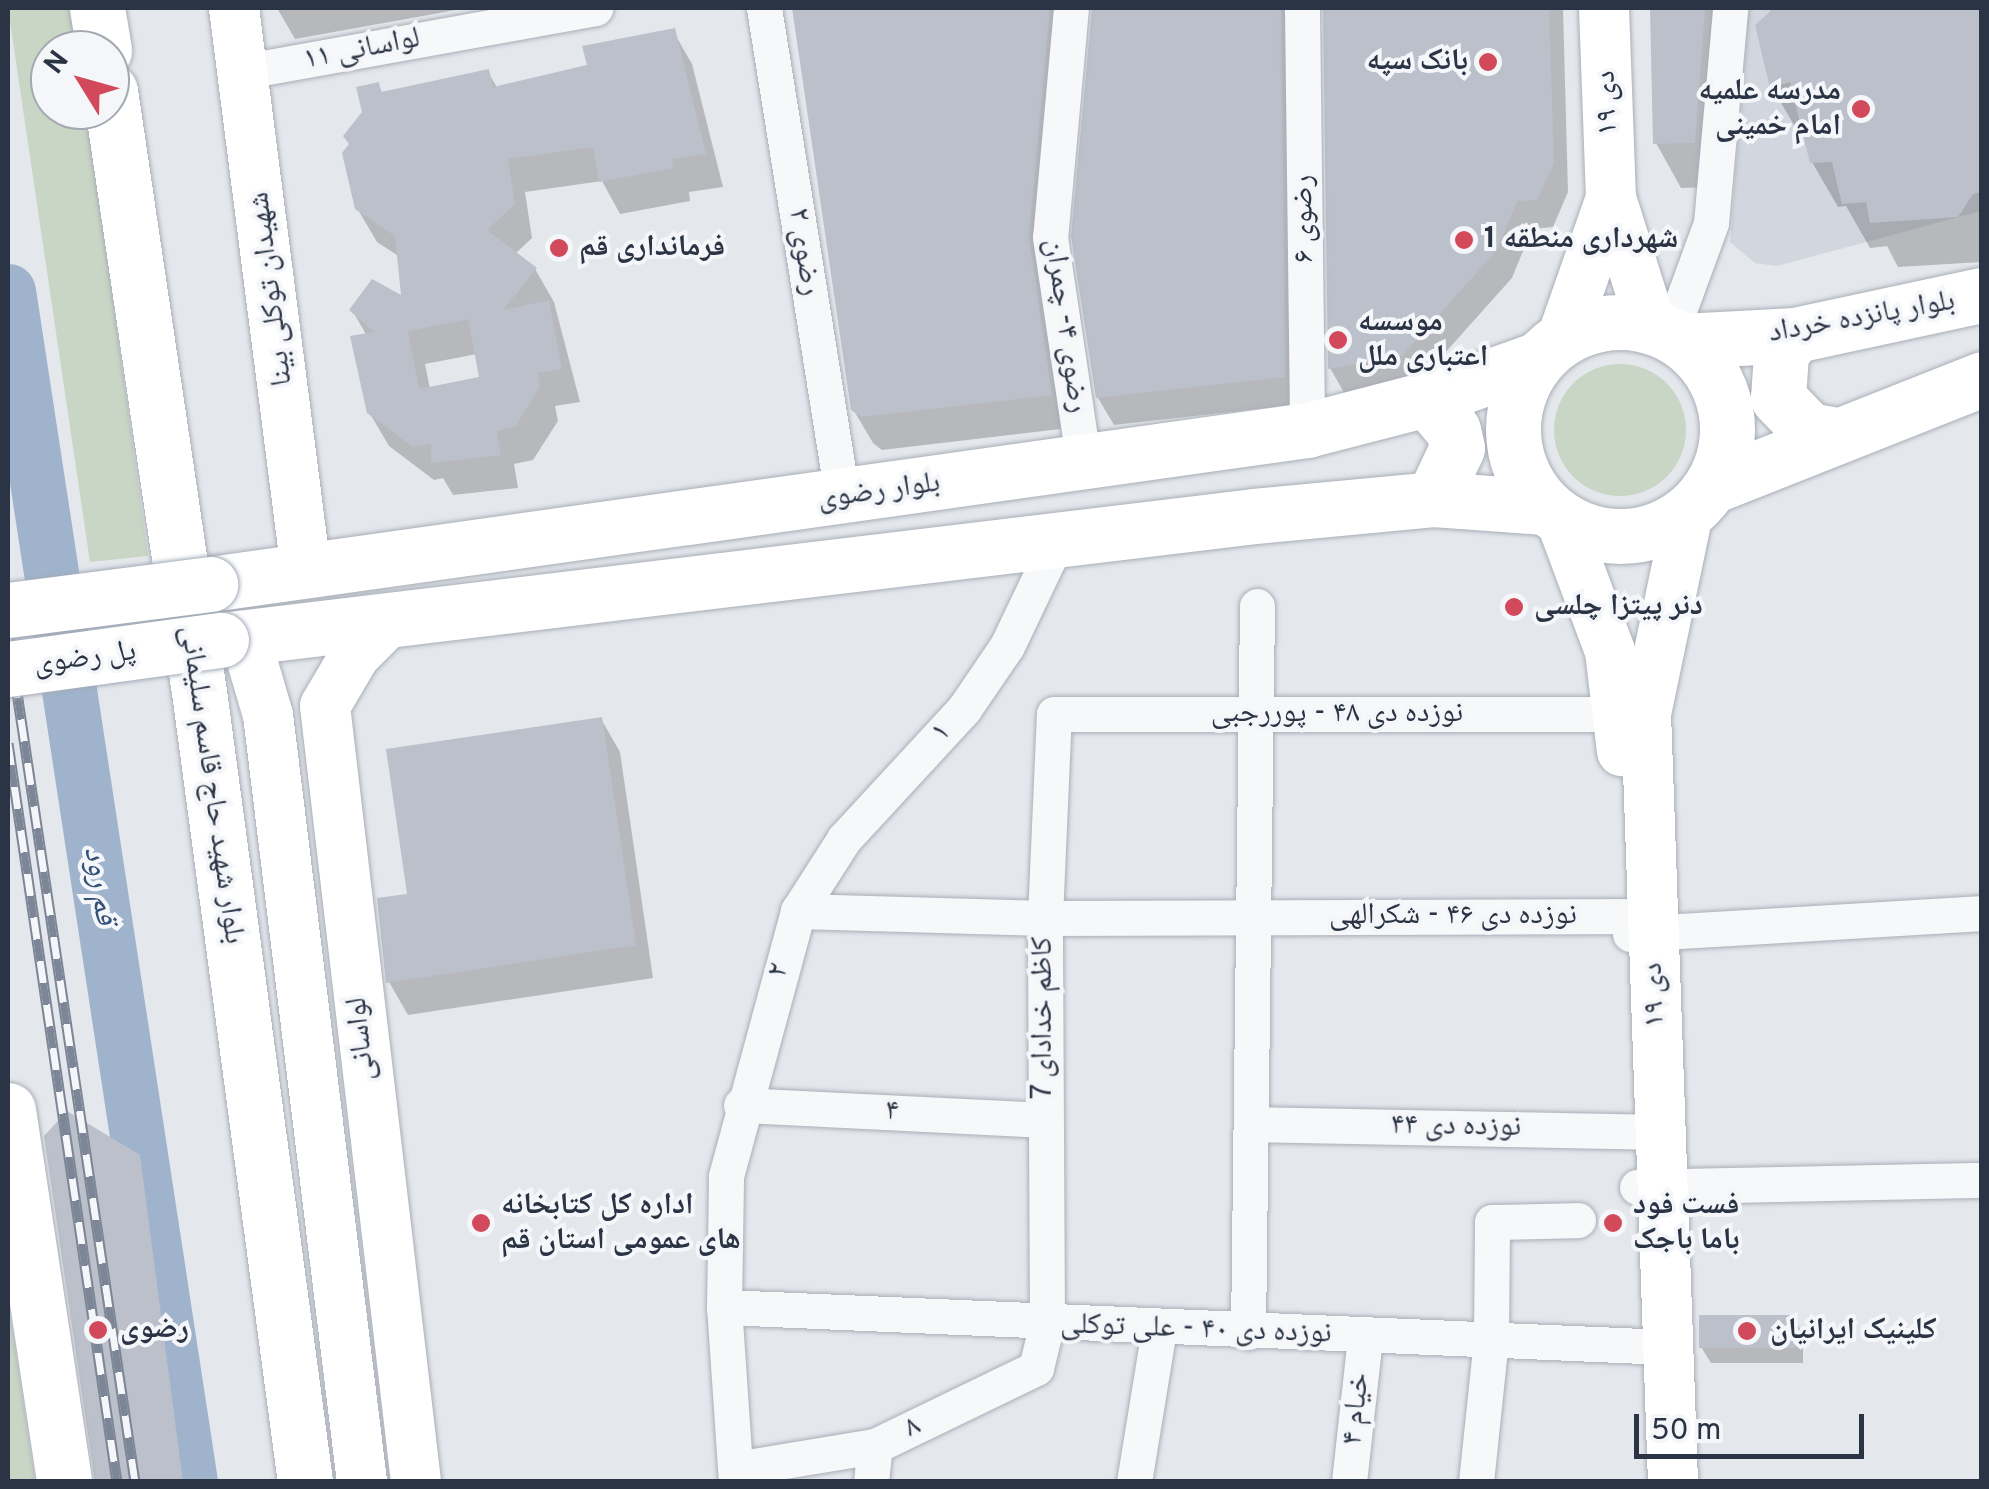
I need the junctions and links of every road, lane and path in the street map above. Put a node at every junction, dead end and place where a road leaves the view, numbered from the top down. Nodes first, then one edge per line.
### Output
1 (234, 8) edge
2 (595, 8) edge
3 (764, 8) edge
4 (1071, 8) edge
5 (1302, 8) edge
6 (1604, 8) edge
7 (1730, 8) edge
8 (246, 71) junction
9 (116, 130) edge
10 (1611, 198) junction
11 (1982, 295) edge
12 (1668, 333) junction
13 (1795, 336) junction
14 (1550, 349) junction
15 (1982, 380) edge
16 (1427, 400) junction
17 (1307, 430) junction
18 (1831, 434) junction
19 (1084, 465) junction
20 (842, 496) junction
21 (1433, 498) junction
22 (1700, 500) junction
23 (1553, 514) junction
24 (1059, 537) junction
25 (306, 570) junction
26 (210, 584) joint
27 (1257, 606) dead end
28 (8, 610) edge
29 (391, 619) junction
30 (233, 639) junction
31 (8, 670) edge
32 (325, 706) junction
33 (1054, 714) joint
34 (1256, 714) junction
35 (1621, 714) junction
36 (268, 715) junction
37 (798, 911) junction
38 (1982, 913) edge
39 (1253, 916) junction
40 (1044, 918) junction
41 (1641, 925) junction
42 (740, 1105) junction
43 (8, 1110) edge
44 (1044, 1120) junction
45 (1251, 1124) junction
46 (1648, 1130) junction
47 (1982, 1180) edge
48 (1650, 1186) junction
49 (1578, 1220) dead end
50 (724, 1307) junction
51 (1047, 1323) junction
52 (1159, 1329) junction
53 (1248, 1332) junction
54 (1365, 1336) junction
55 (1491, 1340) junction
56 (1656, 1346) junction
57 (873, 1464) edge
58 (736, 1475) edge
59 (64, 1482) edge
60 (305, 1482) edge
61 (362, 1482) edge
62 (416, 1482) edge
63 (1134, 1482) edge
64 (1349, 1482) edge
65 (1476, 1482) edge
66 (1648, 1482) edge
67 (1672, 1482) edge

1 - 8 main road, شهیدان توکلی بینا
2 - 8 street, لواسانی ۱۱
3 - 20 street, رضوی ۲
4 - 19 street, رضوی ۴- چمران
5 - 17 street, رضوی ۶
6 - 10 main road, ۱۹ دی
7 - 12 street
8 - 25 main road, شهیدان توکلی بینا
9 - 60 main road, بلوار شهید حاج قاسم سلیمانی
10 - 12 main road
10 - 14 main road
11 - 13 main road, بلوار پانزده خرداد
12 - 13 main road, بلوار پانزده خرداد
12 - 14 main road
12 - 22 main road
13 - 18 main road
14 - 16 main road, بلوار رضوی
14 - 23 main road
15 - 18 main road
16 - 17 main road, بلوار رضوی
16 - 21 main road
17 - 19 main road, بلوار رضوی
18 - 22 main road
19 - 20 main road, بلوار رضوی
20 - 25 main road, بلوار رضوی
21 - 23 main road
21 - 24 main road
22 - 23 main road
22 - 41 main road, ۱۹ دی
23 - 35 main road, ۱۹ دی
24 - 29 main road
24 - 37 street, ۱
25 - 26 main road, بلوار رضوی
26 - 28 main road, پل رضوی, bridge
27 - 34 street
29 - 30 main road
29 - 32 main road
30 - 31 main road, پل رضوی, bridge
30 - 36 main road, لواسانی
32 - 36 main road
32 - 62 main road, لواسانی
33 - 34 street, نوزده دی ۴۸ - پوررجبی
33 - 40 street, 7 کاظم خدادای
34 - 35 street, نوزده دی ۴۸ - پوررجبی
34 - 39 street
35 - 41 main road, ۱۹ دی
36 - 61 main road, لواسانی
37 - 40 street
37 - 42 street, ۲
38 - 41 street, نوزده دی ۴۶ - شکرالهی
39 - 40 street
39 - 41 street, نوزده دی ۴۶ - شکرالهی
39 - 45 street
40 - 44 street, 7 کاظم خدادای
41 - 46 main road, ۱۹ دی
42 - 44 street, ۴
42 - 50 street, ۲
43 - 59 main road
44 - 51 street, 7 کاظم خدادای
45 - 46 street, نوزده دی ۴۴
45 - 53 street
46 - 48 main road, ۱۹ دی
47 - 48 street
48 - 56 main road, ۱۹ دی
49 - 55 street
50 - 51 street, نوزده دی ۴۰ - علی توکلی
50 - 58 street, ۲
51 - 52 street, نوزده دی ۴۰ - علی توکلی
51 - 57 street, ۸
52 - 53 street, نوزده دی ۴۰ - علی توکلی
52 - 63 street
53 - 54 street, نوزده دی ۴۰ - علی توکلی
54 - 55 street, نوزده دی ۴۰ - علی توکلی
54 - 64 street, ۴ خیام
55 - 56 street, نوزده دی ۴۰ - علی توکلی
55 - 65 street
56 - 66 main road, ۱۹ دی
56 - 67 main road, ۱۹ دی
57 - 58 street, ۸

